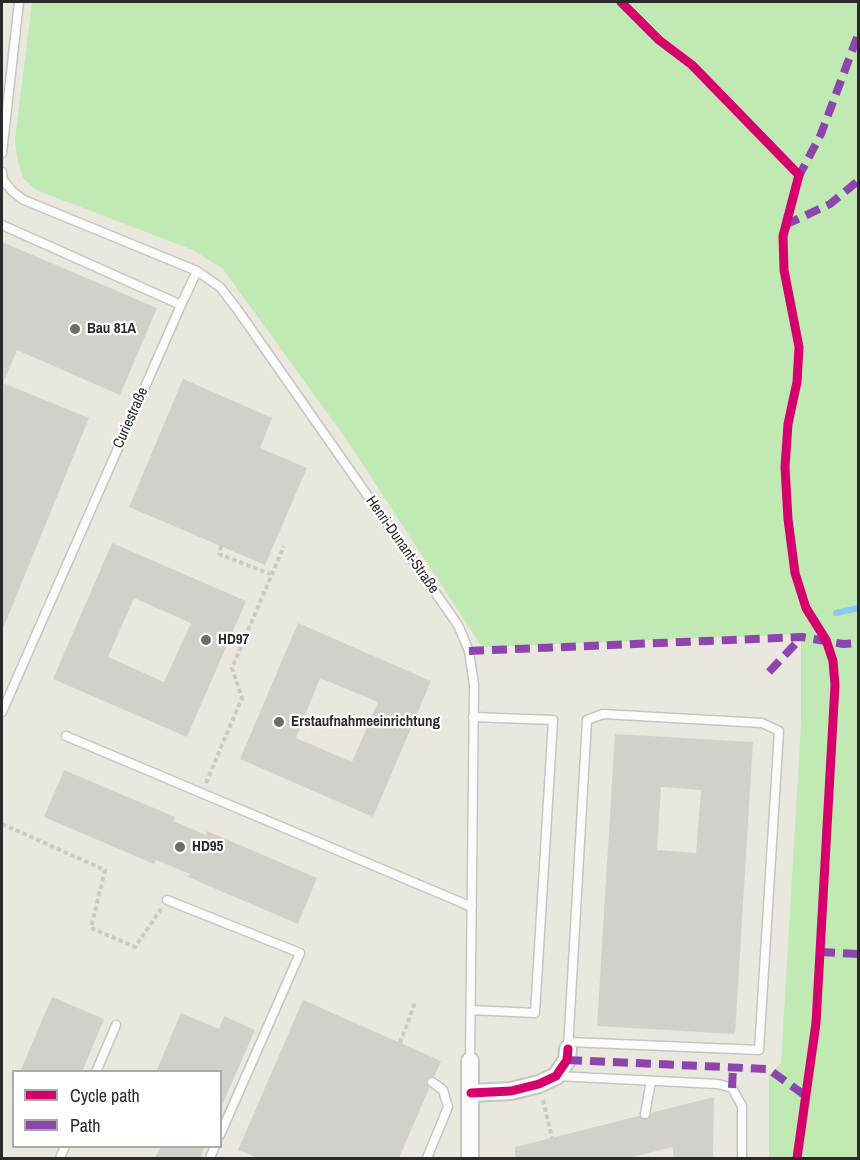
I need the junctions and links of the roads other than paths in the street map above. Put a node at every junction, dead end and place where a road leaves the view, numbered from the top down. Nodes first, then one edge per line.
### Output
1 (20, 2) edge
2 (2, 153) edge
3 (2, 172) edge
4 (2, 225) edge
5 (197, 271) junction
6 (181, 305) junction
7 (2, 712) edge
8 (474, 717) junction
9 (66, 736) dead end
10 (167, 900) road end
11 (471, 907) junction
12 (471, 1010) junction
13 (116, 1024) dead end
14 (568, 1046) junction
15 (470, 1061) joint
16 (96, 1070) edge
17 (556, 1076) junction
18 (651, 1081) junction
19 (432, 1082) dead end
20 (471, 1093) junction
21 (645, 1114) dead end
22 (222, 1130) edge
23 (427, 1158) edge
24 (470, 1158) edge
25 (742, 1158) edge

1 - 2 lane
3 - 5 lane, Henri-Dunant-Straße
4 - 6 lane
5 - 6 lane, Curiestraße
5 - 8 lane, Henri-Dunant-Straße
6 - 7 lane, Curiestraße
8 - 11 lane, Henri-Dunant-Straße
8 - 12 lane
9 - 11 lane
10 - 22 lane
11 - 12 lane, Henri-Dunant-Straße
12 - 15 lane, Henri-Dunant-Straße
13 - 16 lane
14 - 14 lane
14 - 17 street
15 - 20 street, Henri-Dunant-Straße
17 - 18 lane
17 - 20 street
18 - 21 lane
18 - 25 lane
19 - 23 lane
20 - 24 street, Henri-Dunant-Straße

